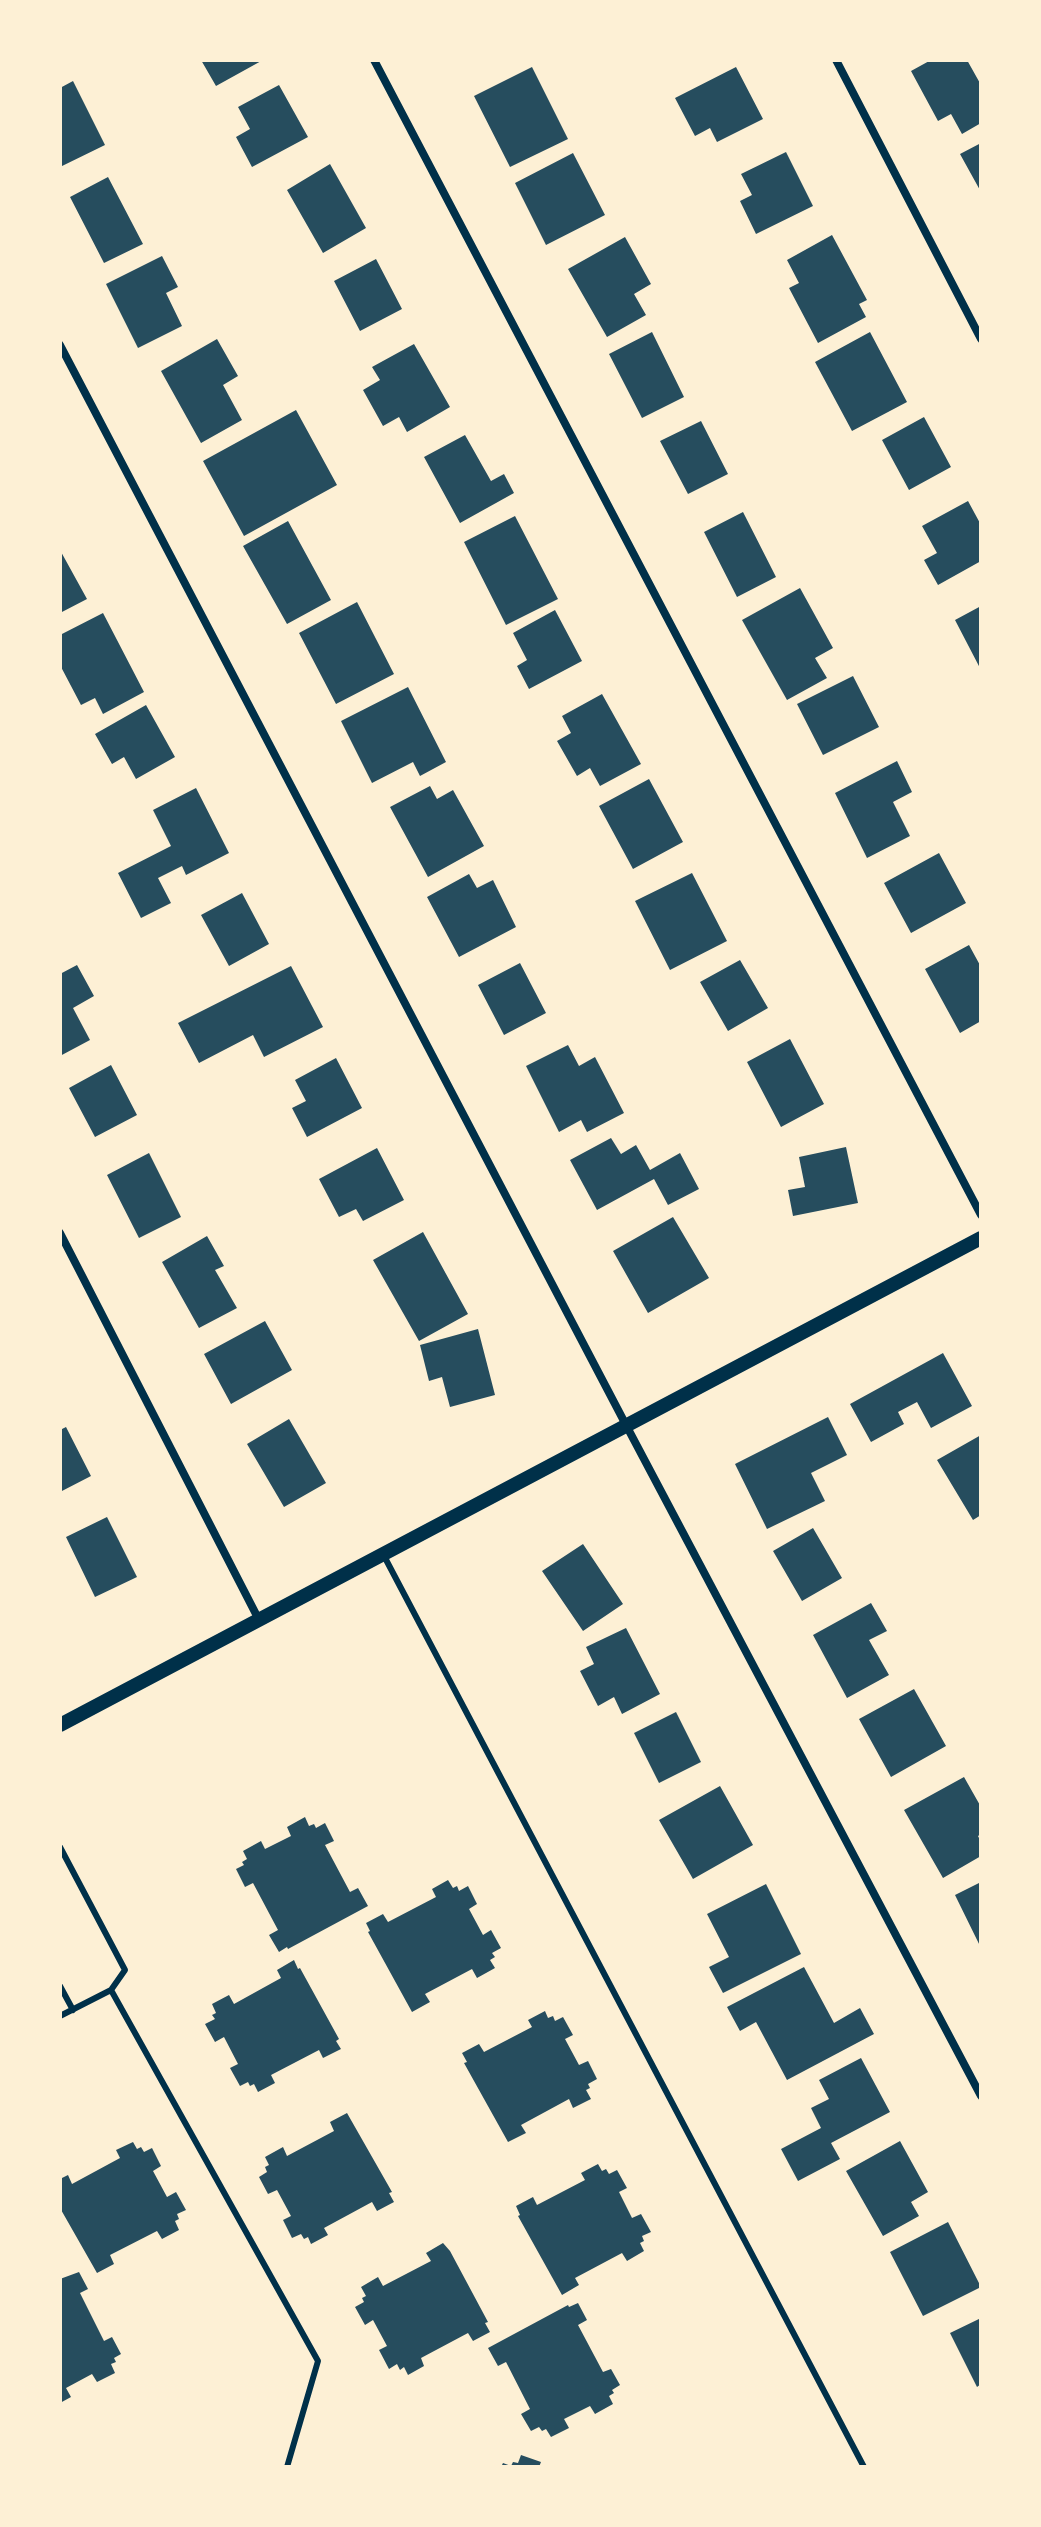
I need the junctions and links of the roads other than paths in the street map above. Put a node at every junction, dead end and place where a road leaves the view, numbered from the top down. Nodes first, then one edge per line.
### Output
1 (374, 60) edge
2 (836, 60) edge
3 (981, 339) edge
4 (60, 345) edge
5 (981, 1215) edge
6 (60, 1233) edge
7 (981, 1238) edge
8 (626, 1425) junction
9 (383, 1554) junction
10 (259, 1620) junction
11 (60, 1725) edge
12 (60, 1847) edge
13 (60, 1986) edge
14 (111, 1990) junction
15 (73, 2010) junction
16 (60, 2016) edge
17 (981, 2096) edge
18 (287, 2467) edge
19 (864, 2467) edge

1 - 5 street
2 - 3 street
4 - 8 street
6 - 10 street
7 - 8 street
8 - 9 street
8 - 17 street
9 - 10 street
9 - 19 lane
10 - 11 street
12 - 14 lane
13 - 15 lane
14 - 15 lane
14 - 18 lane
15 - 16 lane

